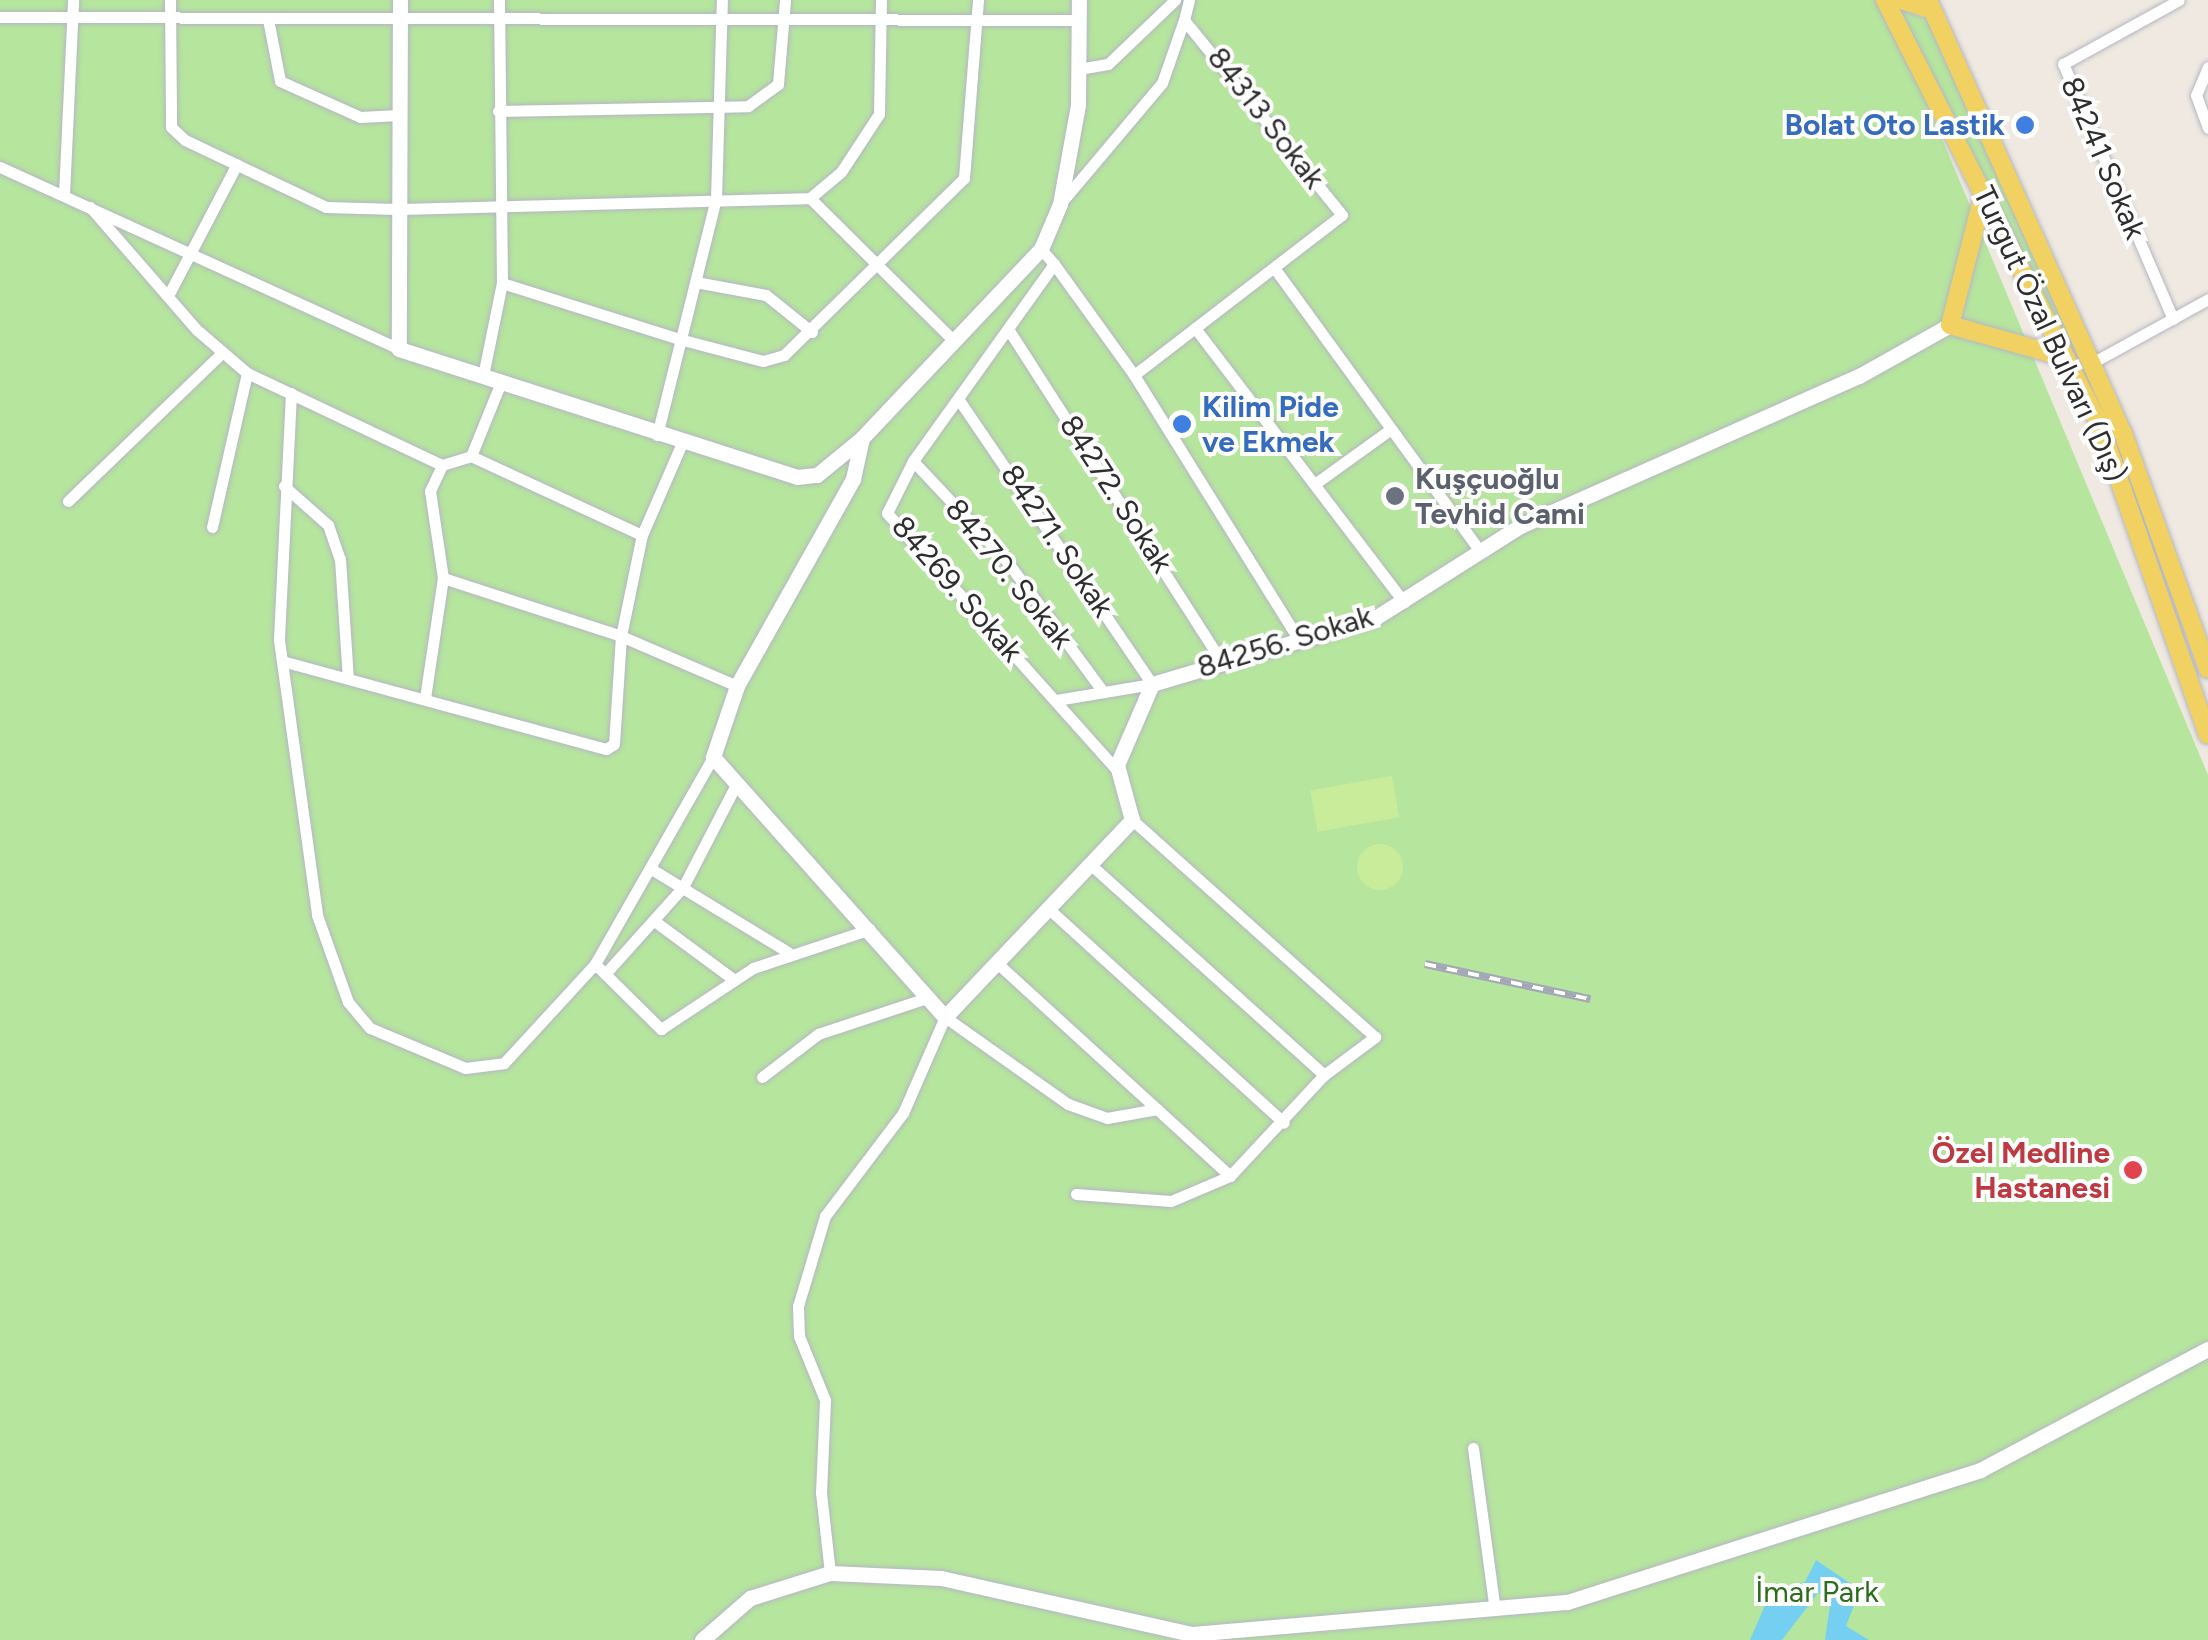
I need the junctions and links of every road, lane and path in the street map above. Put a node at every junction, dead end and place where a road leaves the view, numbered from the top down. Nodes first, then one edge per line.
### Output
1 (73, 0) edge
2 (170, 0) edge
3 (400, 0) edge
4 (499, 0) edge
5 (722, 0) edge
6 (785, 0) edge
7 (881, 0) edge
8 (978, 0) edge
9 (1079, 0) edge
10 (1175, 0) edge
11 (1189, 0) edge
12 (1885, 0) edge
13 (1901, 0) edge
14 (2179, 0) edge
15 (1936, 3) edge
16 (499, 16) junction
17 (978, 16) junction
18 (0, 17) edge
19 (722, 17) junction
20 (780, 18) junction
21 (882, 18) junction
22 (73, 19) junction
23 (268, 20) junction
24 (399, 20) junction
25 (1080, 20) junction
26 (1184, 20) junction
27 (170, 21) junction
28 (2208, 67) edge
29 (1080, 69) junction
30 (718, 108) junction
31 (498, 111) junction
32 (398, 115) junction
33 (2208, 128) edge
34 (237, 164) junction
35 (0, 167) edge
36 (1984, 192) junction
37 (64, 194) junction
38 (810, 198) junction
39 (716, 199) junction
40 (496, 204) junction
41 (1060, 204) junction
42 (90, 207) junction
43 (398, 210) junction
44 (194, 248) junction
45 (1041, 249) junction
46 (880, 264) junction
47 (1054, 264) junction
48 (1275, 270) junction
49 (502, 282) junction
50 (701, 283) junction
51 (170, 292) junction
52 (2208, 299) edge
53 (2173, 318) junction
54 (1950, 326) junction
55 (1195, 328) junction
56 (812, 332) junction
57 (1010, 332) junction
58 (951, 338) junction
59 (683, 340) junction
60 (398, 349) junction
61 (222, 353) junction
62 (2064, 357) junction
63 (2090, 364) junction
64 (248, 373) junction
65 (1134, 375) junction
66 (484, 376) junction
67 (501, 382) junction
68 (291, 393) junction
69 (959, 400) junction
70 (1390, 429) junction
71 (657, 435) junction
72 (862, 438) junction
73 (682, 443) junction
74 (471, 456) junction
75 (913, 461) junction
76 (442, 465) junction
77 (1316, 483) junction
78 (284, 486) junction
79 (68, 500) dead end
80 (212, 527) dead end
81 (642, 535) junction
82 (1480, 551) junction
83 (443, 578) junction
84 (1404, 602) junction
85 (2201, 628) edge
86 (620, 636) junction
87 (1298, 638) junction
88 (1220, 659) junction
89 (282, 661) junction
90 (2208, 669) edge
91 (348, 678) junction
92 (1152, 684) junction
93 (737, 686) junction
94 (1102, 690) junction
95 (425, 698) junction
96 (1056, 700) junction
97 (2208, 736) edge
98 (713, 757) junction
99 (1117, 770) junction
100 (737, 783) junction
101 (1132, 820) junction
102 (1092, 865) junction
103 (653, 870) junction
104 (683, 887) junction
105 (1050, 910) junction
106 (656, 923) junction
107 (870, 929) junction
108 (788, 952) junction
109 (997, 963) junction
110 (595, 964) junction
111 (605, 974) junction
112 (733, 978) junction
113 (924, 999) junction
114 (945, 1017) junction
115 (1324, 1075) junction
116 (762, 1077) dead end
117 (1156, 1108) junction
118 (1284, 1122) junction
119 (1230, 1176) junction
120 (1076, 1194) dead end
121 (2208, 1349) edge
122 (1472, 1448) dead end
123 (830, 1573) junction
124 (1495, 1610) junction
125 (702, 1640) edge

1 - 22 street
2 - 27 street
3 - 24 street
4 - 16 street
5 - 19 street
6 - 20 street
7 - 21 street
8 - 17 street
9 - 25 street
10 - 29 street
11 - 26 street, 84313 Sokak
12 - 36 main road, Turgut Özal Bulvarı (Dış)
13 - 15 main road
14 - 53 street, 84241 Sokak
15 - 63 main road, Turgut Özal Bulvarı (Dış)
16 - 19 street
16 - 24 street
16 - 31 street
17 - 21 street
17 - 25 street
17 - 46 street
18 - 22 street
19 - 20 street
19 - 30 street
20 - 21 street
20 - 30 street
21 - 38 street
22 - 27 street
22 - 37 street
23 - 24 street
23 - 27 street
23 - 32 street
24 - 32 street
25 - 29 street
26 - 41 street
26 - 48 street, 84313 Sokak
27 - 34 street
28 - 33 street
29 - 41 street
30 - 31 street
30 - 39 street
31 - 40 street
32 - 43 street
34 - 43 street
34 - 44 street
35 - 37 street
36 - 54 main road
36 - 62 main road, Turgut Özal Bulvarı (Dış)
37 - 42 street
38 - 39 street
38 - 46 street
39 - 40 street
39 - 50 street
40 - 43 street
40 - 49 street
41 - 45 street
42 - 44 street
42 - 51 street
43 - 60 street
44 - 51 street
44 - 60 street
45 - 47 street
45 - 58 street
46 - 56 street
46 - 58 street
47 - 57 street, 84269. Sokak
47 - 65 street
48 - 55 street
48 - 70 street
49 - 59 street
49 - 66 street
50 - 56 street
50 - 59 street
51 - 61 street
52 - 53 street
53 - 63 street
54 - 62 main road
54 - 82 street, 84256. Sokak
55 - 65 street
55 - 77 street
56 - 59 street
57 - 69 street, 84269. Sokak
57 - 88 street, 84272. Sokak
58 - 72 street
59 - 71 street
60 - 66 street
61 - 64 street
61 - 79 street
62 - 97 main road, Turgut Özal Bulvarı (Dış)
63 - 85 main road, Turgut Özal Bulvarı (Dış)
64 - 68 street
64 - 80 street
65 - 87 street
66 - 67 street
67 - 71 street
67 - 74 street
68 - 76 street
68 - 78 street
69 - 75 street, 84269. Sokak
69 - 92 street, 84271. Sokak
70 - 77 street
70 - 82 street
71 - 73 street
72 - 73 street
72 - 93 street
73 - 81 street
74 - 76 street
74 - 81 street
75 - 94 street, 84270. Sokak
75 - 96 street, 84269. Sokak
76 - 83 street
77 - 84 street
78 - 89 street
78 - 91 street
81 - 86 street
82 - 84 street, 84256. Sokak
83 - 86 street
83 - 95 street
84 - 87 street, 84256. Sokak
85 - 90 main road, Turgut Özal Bulvarı (Dış)
86 - 93 street
86 - 95 street
87 - 88 street, 84256. Sokak
88 - 92 street, 84256. Sokak
89 - 91 street
89 - 110 street
91 - 95 street
92 - 94 street
92 - 99 street
93 - 98 street
94 - 96 street
96 - 99 street, 84269. Sokak
98 - 100 street
98 - 103 street
99 - 101 street
100 - 104 street
100 - 107 street
101 - 102 street
101 - 115 street
102 - 105 street
102 - 115 street
103 - 104 street
103 - 110 street
104 - 106 street
104 - 108 street
105 - 109 street
105 - 118 street
106 - 111 street
106 - 112 street
107 - 108 street
107 - 113 street
108 - 112 street
109 - 114 street
109 - 117 street
110 - 111 street
111 - 112 street
113 - 114 street
113 - 116 street
114 - 117 street
114 - 123 street
115 - 118 street
117 - 119 street
118 - 119 street
119 - 120 street
121 - 124 street
122 - 124 street
123 - 124 street
123 - 125 street

